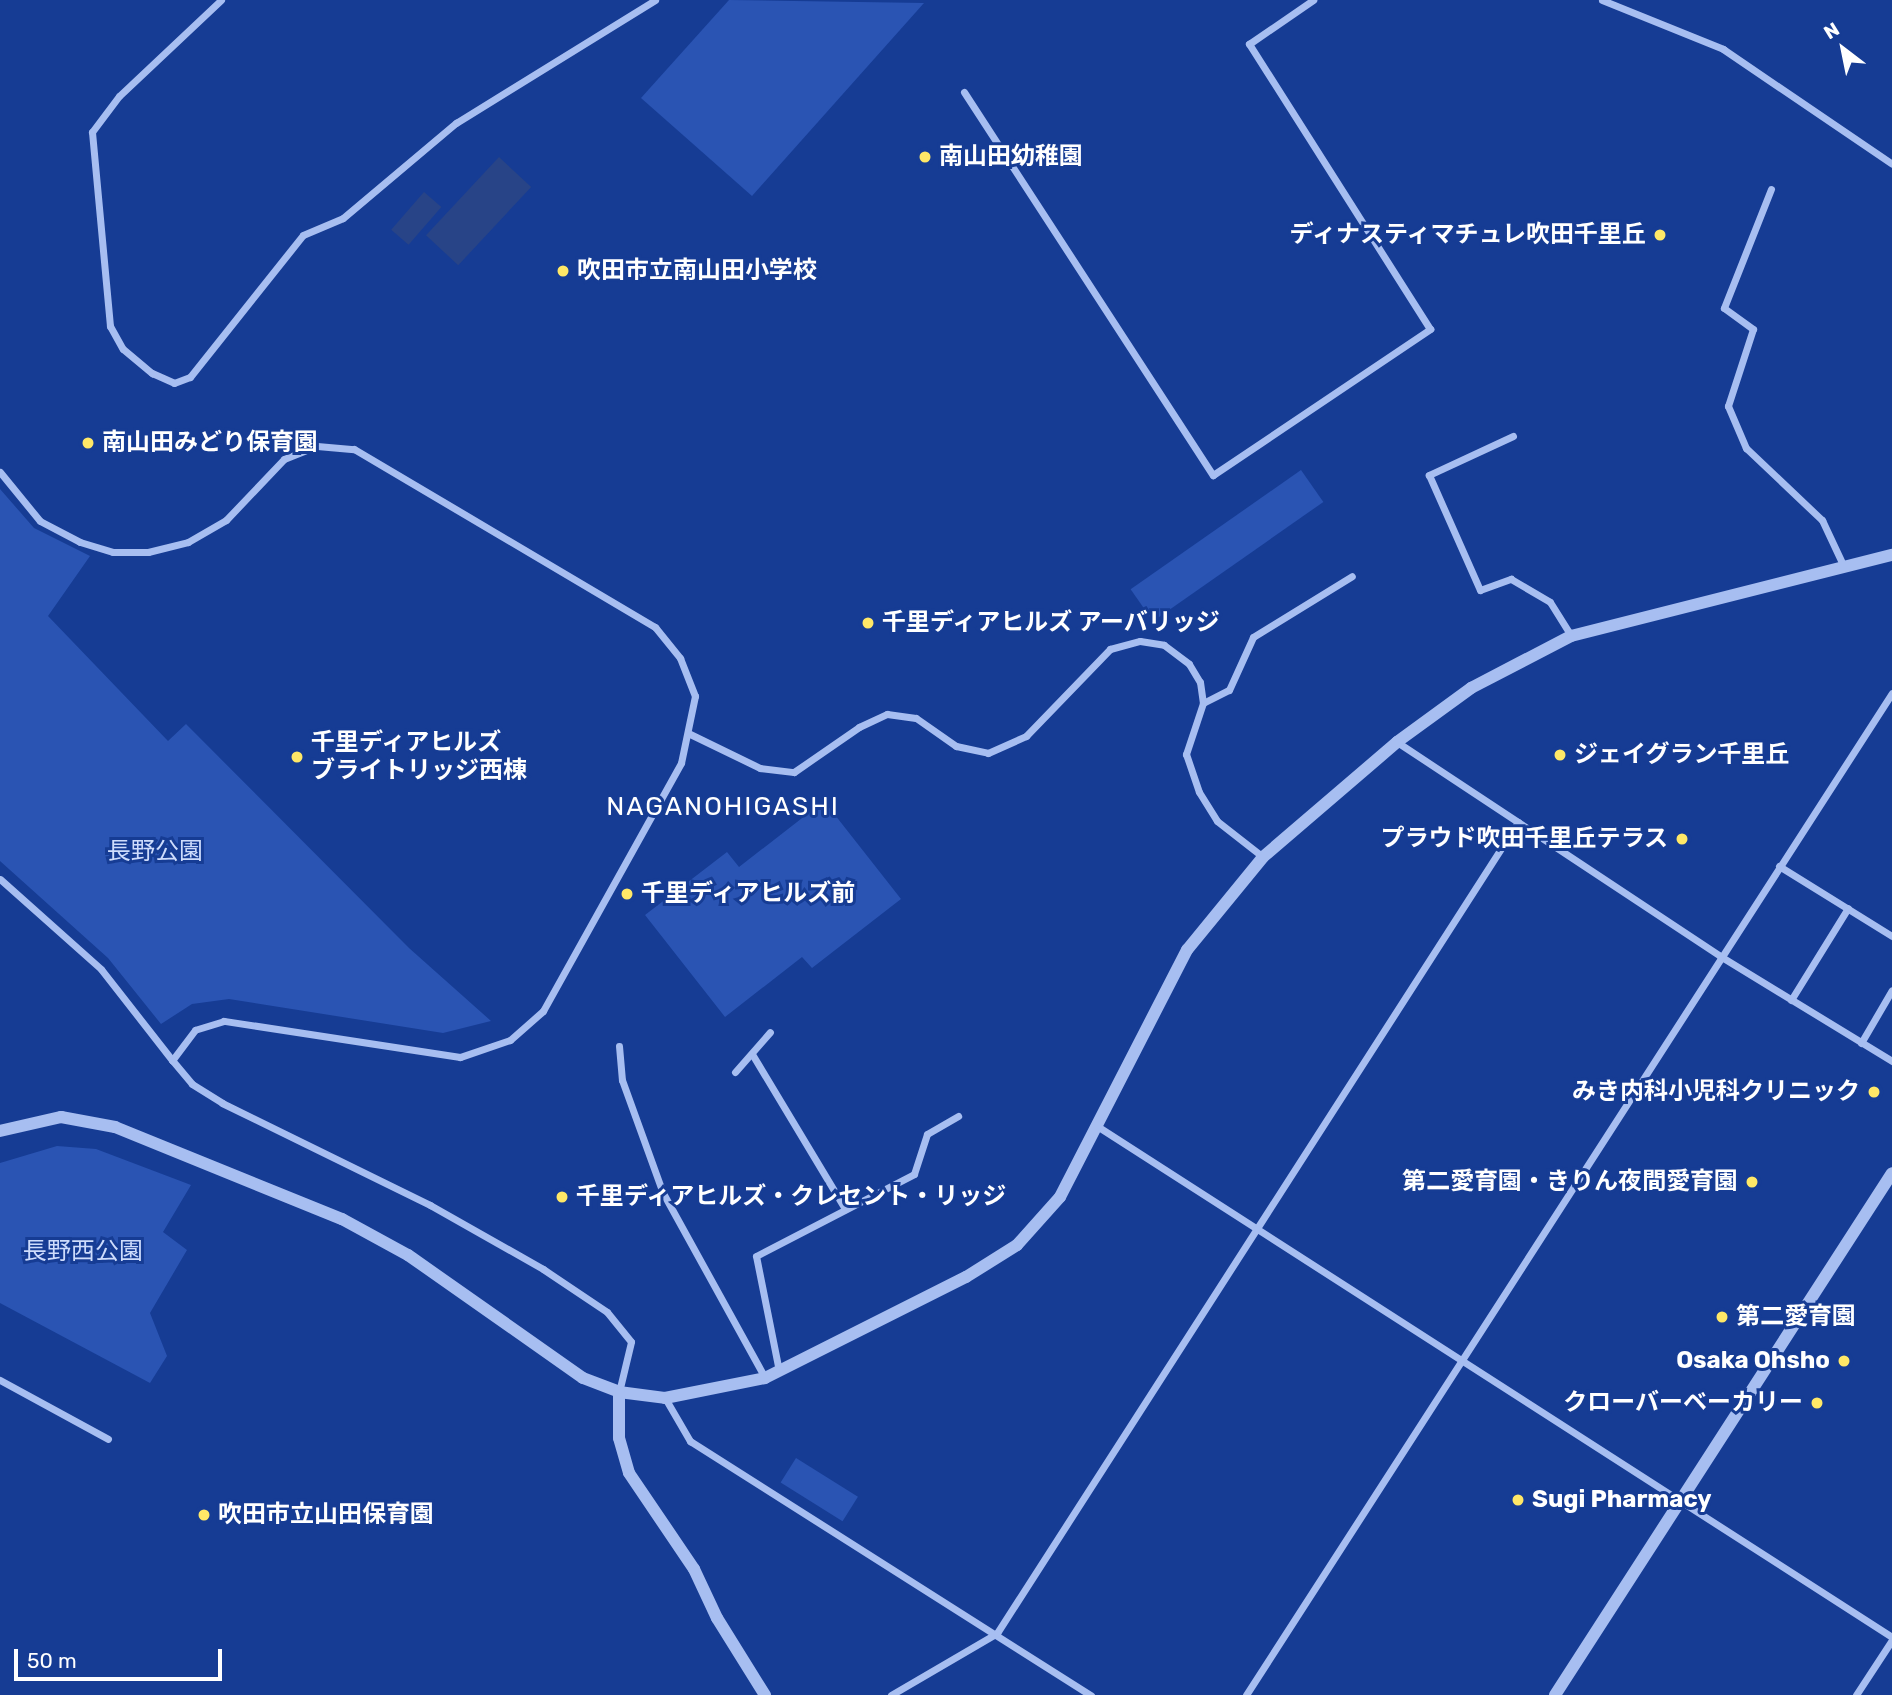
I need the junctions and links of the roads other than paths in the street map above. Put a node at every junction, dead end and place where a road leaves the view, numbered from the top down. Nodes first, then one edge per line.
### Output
1 (221, 0) edge
2 (654, 0) edge
3 (1313, 0) edge
4 (1602, 0) edge
5 (964, 92) dead end
6 (1892, 164) edge
7 (1771, 189) dead end
8 (1513, 436) dead end
9 (0, 472) edge
10 (1892, 555) edge
11 (1844, 567) junction
12 (1352, 576) dead end
13 (1571, 636) junction
14 (1892, 693) edge
15 (1203, 703) junction
16 (690, 734) junction
17 (1397, 741) junction
18 (1518, 822) junction
19 (1263, 857) junction
20 (1779, 866) junction
21 (0, 879) edge
22 (1848, 908) junction
23 (1892, 936) edge
24 (1720, 956) junction
25 (1892, 990) edge
26 (1791, 1000) junction
27 (770, 1032) dead end
28 (1861, 1042) junction
29 (619, 1046) dead end
30 (752, 1054) junction
31 (172, 1060) junction
32 (1892, 1061) edge
33 (735, 1072) dead end
34 (958, 1116) dead end
35 (1097, 1126) junction
36 (0, 1131) edge
37 (1892, 1173) edge
38 (845, 1209) junction
39 (1258, 1229) junction
40 (1460, 1360) junction
41 (779, 1371) junction
42 (765, 1378) junction
43 (0, 1380) edge
44 (619, 1392) junction
45 (666, 1398) junction
46 (108, 1439) dead end
47 (1681, 1498) junction
48 (997, 1633) junction
49 (1892, 1638) edge
50 (765, 1695) edge
51 (891, 1695) edge
52 (1091, 1695) edge
53 (1246, 1695) edge
54 (1555, 1695) edge
55 (1856, 1695) edge

1 - 2 street
3 - 5 street
4 - 6 street
7 - 11 street
8 - 13 street
9 - 16 street
10 - 11 street
11 - 13 street
12 - 15 street
13 - 17 street
14 - 20 street
15 - 16 street
15 - 19 street
16 - 31 street
17 - 18 street
17 - 19 street
18 - 24 street
18 - 39 street
19 - 35 street
20 - 22 street
20 - 24 street
21 - 31 street
22 - 23 street
22 - 26 street
24 - 26 street
24 - 40 street
25 - 28 street
26 - 28 street
27 - 30 street
28 - 32 street
29 - 42 street
30 - 33 street
30 - 38 street
31 - 44 street
34 - 38 street
35 - 39 street
35 - 41 street
36 - 44 street
37 - 47 street
38 - 41 street
39 - 40 street
39 - 48 street
40 - 47 street
40 - 53 street
41 - 42 street
42 - 45 street
43 - 46 street
44 - 45 street
44 - 50 street
45 - 48 street
47 - 49 street
47 - 54 street
48 - 51 street
48 - 52 street
49 - 55 street

